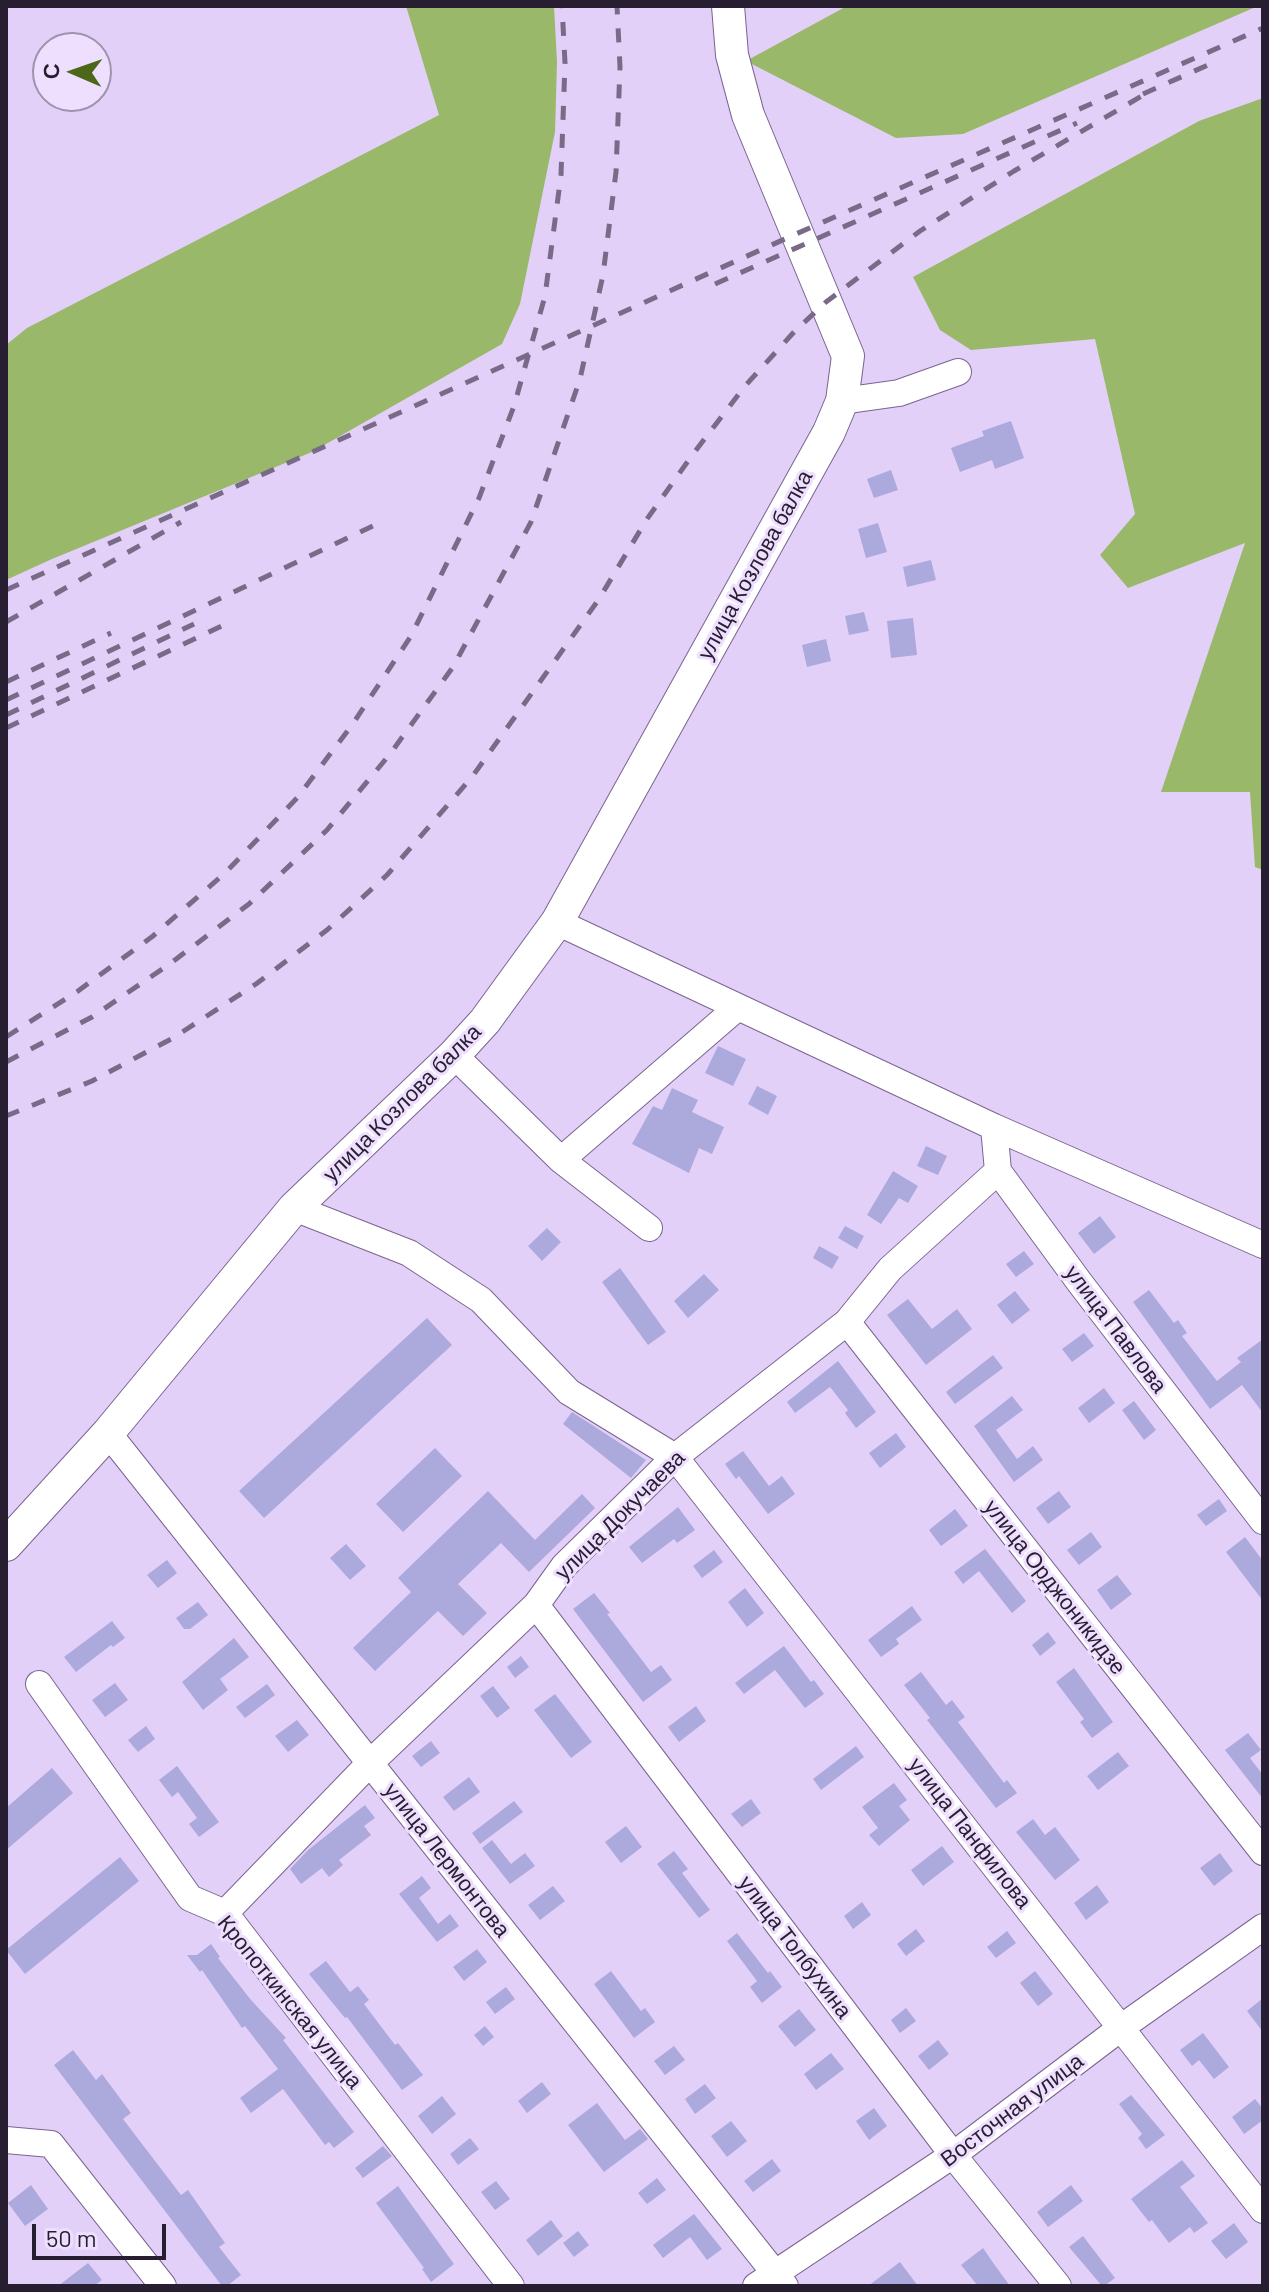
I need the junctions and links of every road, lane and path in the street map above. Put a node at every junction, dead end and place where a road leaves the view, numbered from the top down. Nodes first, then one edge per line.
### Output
1 (728, 6) edge
2 (958, 372) dead end
3 (842, 401) junction
4 (557, 922) junction
5 (738, 1007) junction
6 (454, 1055) junction
7 (994, 1127) junction
8 (561, 1160) junction
9 (998, 1171) junction
10 (294, 1208) junction
11 (649, 1228) dead end
12 (1263, 1245) edge
13 (847, 1322) junction
14 (108, 1433) junction
15 (675, 1457) junction
16 (1263, 1521) edge
17 (6, 1545) edge
18 (536, 1605) junction
19 (39, 1684) dead end
20 (370, 1763) junction
21 (1263, 1852) edge
22 (225, 1913) junction
23 (1263, 1927) edge
24 (1122, 2027) junction
25 (6, 2140) edge
26 (953, 2155) junction
27 (1263, 2210) edge
28 (772, 2282) edge
29 (163, 2286) edge
30 (511, 2286) edge
31 (1058, 2286) edge

1 - 3 main road, улица Козлова балка
2 - 3 street
3 - 4 main road, улица Козлова балка
4 - 5 street
4 - 6 main road, улица Козлова балка
5 - 7 street
5 - 8 street
6 - 8 street
6 - 10 main road, улица Козлова балка
7 - 9 street
7 - 12 street
8 - 11 street
9 - 13 street, улица Докучаева
9 - 16 street, улица Павлова
10 - 14 main road, улица Козлова балка
10 - 15 street
13 - 15 street, улица Докучаева
13 - 21 street, улица Орджоникидзе
14 - 17 main road, улица Козлова балка
14 - 20 street, улица Лермонтова
15 - 18 street, улица Докучаева
15 - 24 street, улица Панфилова
18 - 20 street, улица Докучаева
18 - 26 street, улица Толбухина
19 - 22 street, Кропоткинская улица
20 - 22 street, улица Докучаева
20 - 28 street, улица Лермонтова
22 - 30 street, Кропоткинская улица
23 - 24 street, Восточная улица
24 - 26 street, Восточная улица
24 - 27 street, улица Панфилова
25 - 29 street
26 - 28 street, Восточная улица
26 - 31 street, улица Толбухина

